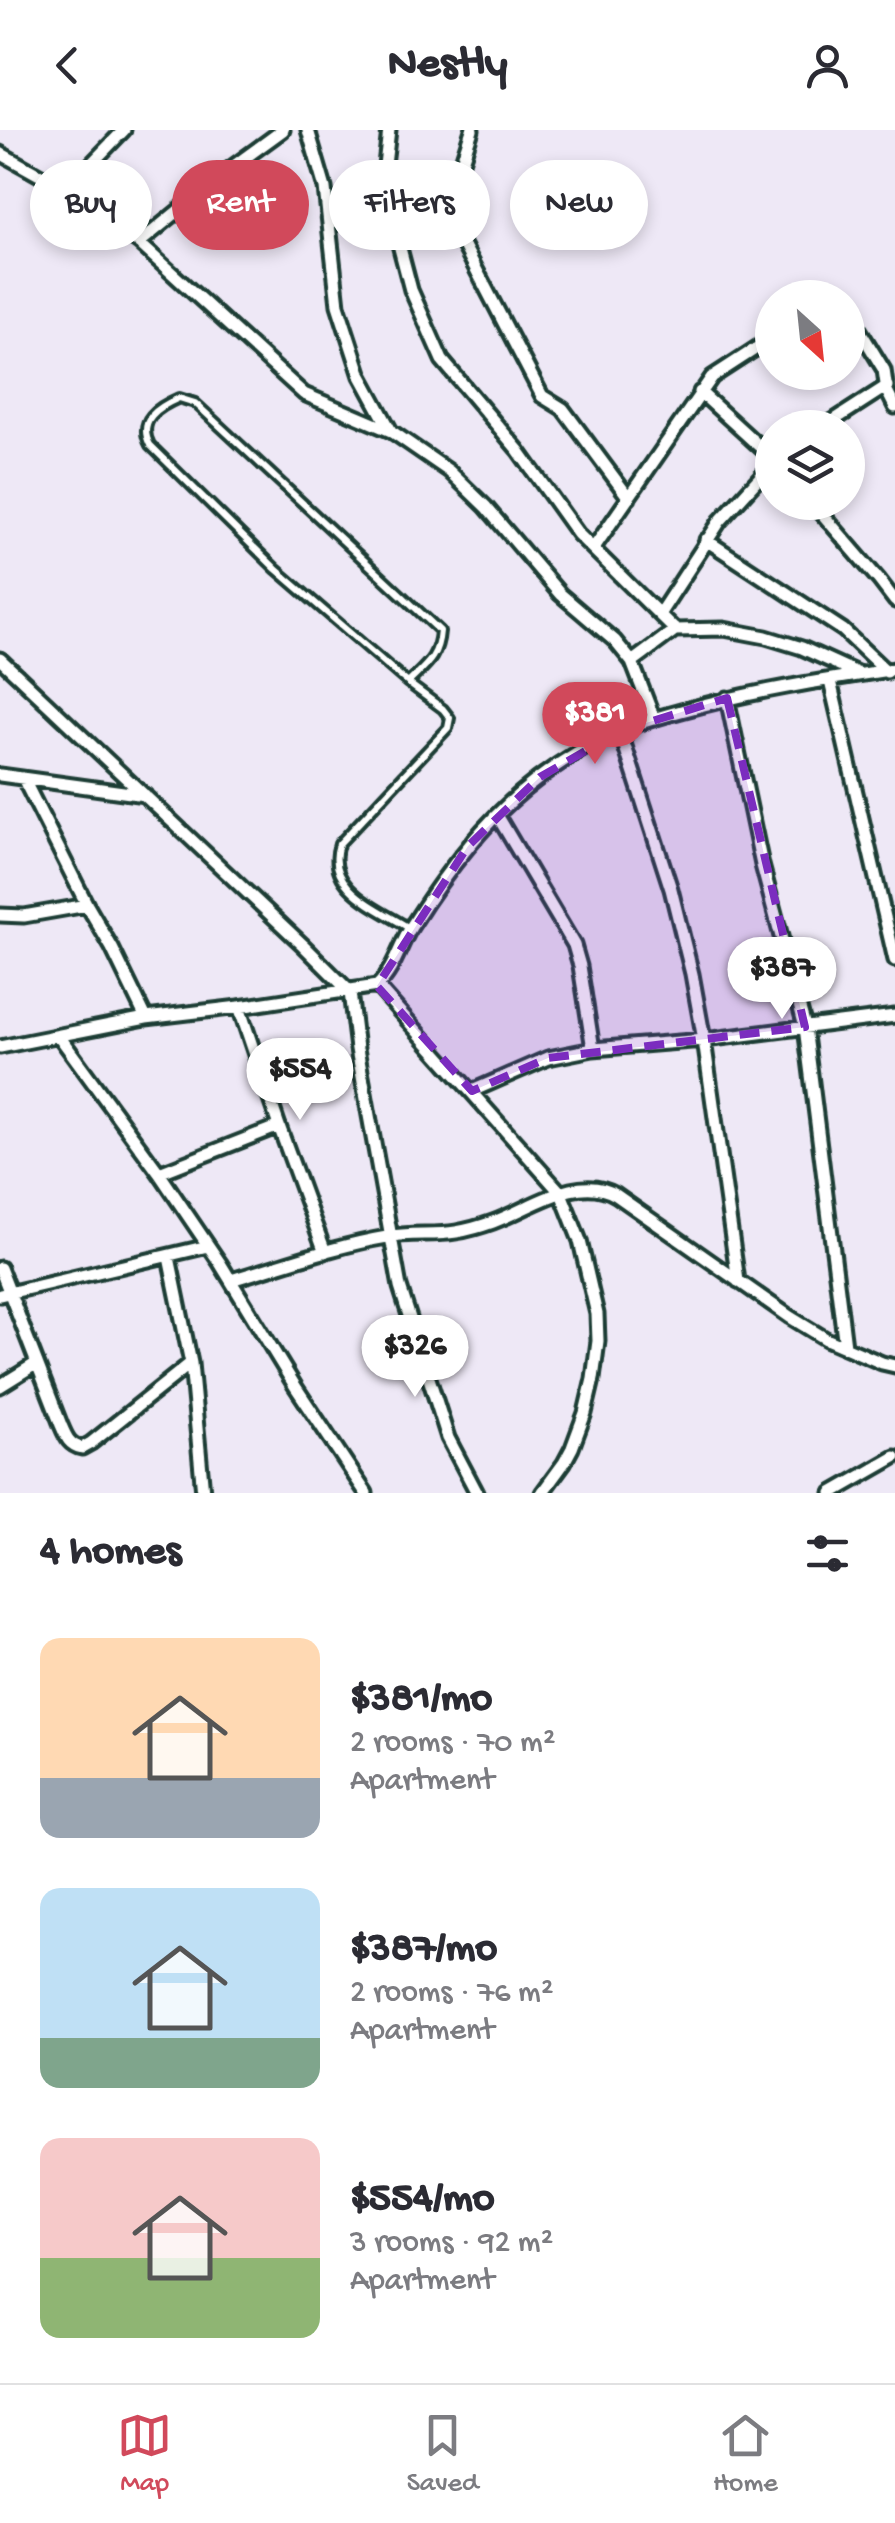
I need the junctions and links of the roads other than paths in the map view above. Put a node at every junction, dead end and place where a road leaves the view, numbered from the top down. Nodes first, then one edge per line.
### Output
1 (102, 130) edge
2 (124, 130) edge
3 (283, 130) edge
4 (308, 130) edge
5 (389, 130) edge
6 (472, 130) edge
7 (111, 141) junction
8 (0, 153) edge
9 (94, 160) edge
10 (30, 170) edge
11 (152, 231) edge
12 (148, 250) edge
13 (865, 339) edge
14 (755, 349) edge
15 (886, 386) junction
16 (700, 392) junction
17 (895, 407) edge
18 (849, 410) edge
19 (391, 431) junction
20 (755, 445) edge
21 (755, 481) edge
22 (629, 498) junction
23 (827, 520) edge
24 (706, 540) junction
25 (594, 549) junction
26 (895, 601) edge
27 (660, 613) junction
28 (675, 630) junction
29 (0, 659) edge
30 (632, 662) junction
31 (892, 672) edge
32 (859, 674) junction
33 (830, 681) junction
34 (408, 683) junction
35 (727, 698) junction
36 (654, 719) junction
37 (620, 730) junction
38 (0, 775) edge
39 (23, 778) junction
40 (145, 795) junction
41 (498, 814) junction
42 (87, 905) junction
43 (0, 915) edge
44 (410, 928) junction
45 (895, 960) edge
46 (377, 986) junction
47 (350, 992) junction
48 (239, 1007) junction
49 (895, 1016) edge
50 (146, 1018) junction
51 (805, 1027) junction
52 (59, 1036) junction
53 (704, 1040) junction
54 (0, 1047) edge
55 (593, 1049) junction
56 (472, 1092) junction
57 (279, 1126) junction
58 (159, 1173) junction
59 (561, 1193) junction
60 (390, 1236) junction
61 (208, 1246) junction
62 (325, 1252) junction
63 (169, 1257) junction
64 (0, 1268) edge
65 (232, 1280) junction
66 (738, 1281) junction
67 (5, 1294) edge
68 (844, 1346) junction
69 (37, 1363) junction
70 (191, 1363) junction
71 (895, 1366) edge
72 (0, 1386) edge
73 (895, 1457) edge
74 (203, 1493) edge
75 (366, 1493) edge
76 (476, 1493) edge
77 (542, 1493) edge
78 (832, 1493) edge

1 - 7 street
2 - 7 street
3 - 11 street
4 - 19 street
5 - 25 street
6 - 22 street
7 - 9 street
8 - 10 street
12 - 19 street
13 - 15 street
14 - 16 street
15 - 17 street
15 - 18 street
16 - 20 street
16 - 22 street
19 - 30 street
21 - 24 street
22 - 25 street
23 - 26 street
24 - 27 street
24 - 31 street
25 - 27 street
27 - 28 street
28 - 30 street
28 - 32 street
29 - 40 street
30 - 36 street
31 - 32 street
32 - 33 street
33 - 35 street
33 - 45 street
34 - 34 lane
34 - 44 lane
35 - 36 street
35 - 51 street
36 - 37 street
37 - 41 street
37 - 53 street
38 - 39 street
39 - 40 street
39 - 42 street
40 - 47 street
41 - 44 street
41 - 55 street
42 - 43 street
42 - 50 street
44 - 46 street
46 - 47 street
46 - 56 street
47 - 48 street
47 - 60 street
48 - 50 street
48 - 57 street
49 - 51 street
50 - 52 street
51 - 53 street
51 - 68 street
52 - 54 street
52 - 58 street
53 - 55 street
53 - 66 street
55 - 56 street
56 - 59 street
57 - 58 street
57 - 62 street
58 - 61 street
59 - 60 street
59 - 66 street
59 - 77 street
60 - 62 street
60 - 76 street
61 - 63 street
61 - 65 street
62 - 65 street
63 - 67 street
63 - 70 street
64 - 67 street
65 - 75 street
66 - 68 street
67 - 69 street
68 - 71 street
69 - 70 street
69 - 72 street
70 - 74 street
73 - 78 street

